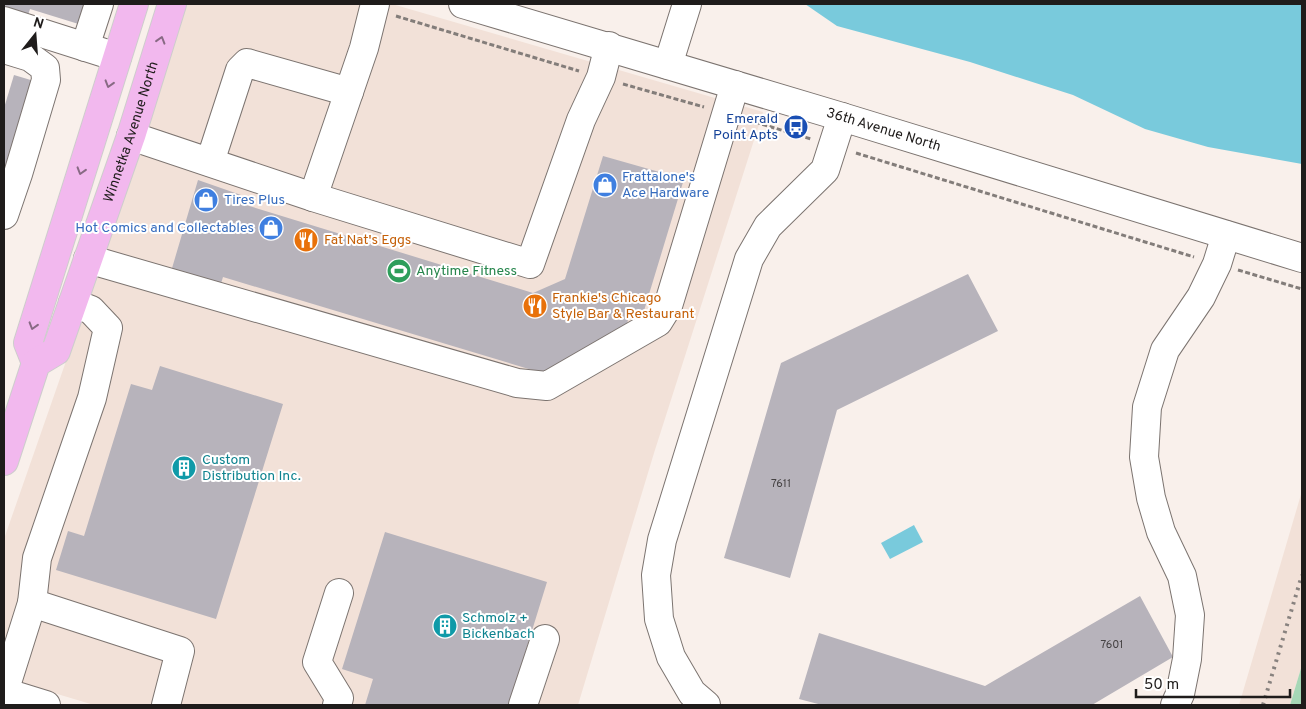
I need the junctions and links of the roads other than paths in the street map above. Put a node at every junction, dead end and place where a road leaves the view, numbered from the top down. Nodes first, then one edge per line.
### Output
1 (99, 4) edge
2 (134, 4) edge
3 (172, 4) edge
4 (376, 4) edge
5 (462, 4) edge
6 (687, 4) edge
7 (4, 21) edge
8 (609, 46) junction
9 (85, 47) junction
10 (4, 49) edge
11 (117, 57) junction
12 (668, 65) junction
13 (735, 85) junction
14 (349, 92) junction
15 (842, 117) junction
16 (131, 136) junction
17 (210, 162) junction
18 (313, 197) junction
19 (4, 215) edge
20 (1226, 234) junction
21 (1302, 258) edge
22 (88, 259) junction
23 (73, 302) junction
24 (36, 363) junction
25 (4, 461) edge
26 (339, 593) dead end
27 (32, 603) junction
28 (545, 639) dead end
29 (4, 692) edge
30 (46, 705) edge
31 (166, 705) edge
32 (337, 705) edge
33 (523, 705) edge
34 (706, 705) edge
35 (1175, 705) edge

1 - 9 street
2 - 11 main road
16 -> 3 main road, Winnetka Avenue North
4 - 14 street
5 - 8 street, 36th Avenue North
6 - 12 street
7 - 9 street
8 - 12 street, 36th Avenue North
8 - 18 street
9 - 11 street
10 - 19 street
11 -> 24 main road
12 - 13 street, 36th Avenue North
13 - 15 street, 36th Avenue North
13 - 22 street
14 - 17 street
14 - 18 street
15 - 20 street, 36th Avenue North
15 - 34 street
16 - 17 street
16 - 22 main road, Winnetka Avenue North
17 - 18 street
20 - 21 street, 36th Avenue North
20 - 35 street
22 - 23 main road, Winnetka Avenue North
23 - 24 main road, Winnetka Avenue North
23 - 27 street
24 - 25 main road
26 - 32 street
27 - 29 street
27 - 31 street
28 - 33 street
29 - 30 street

